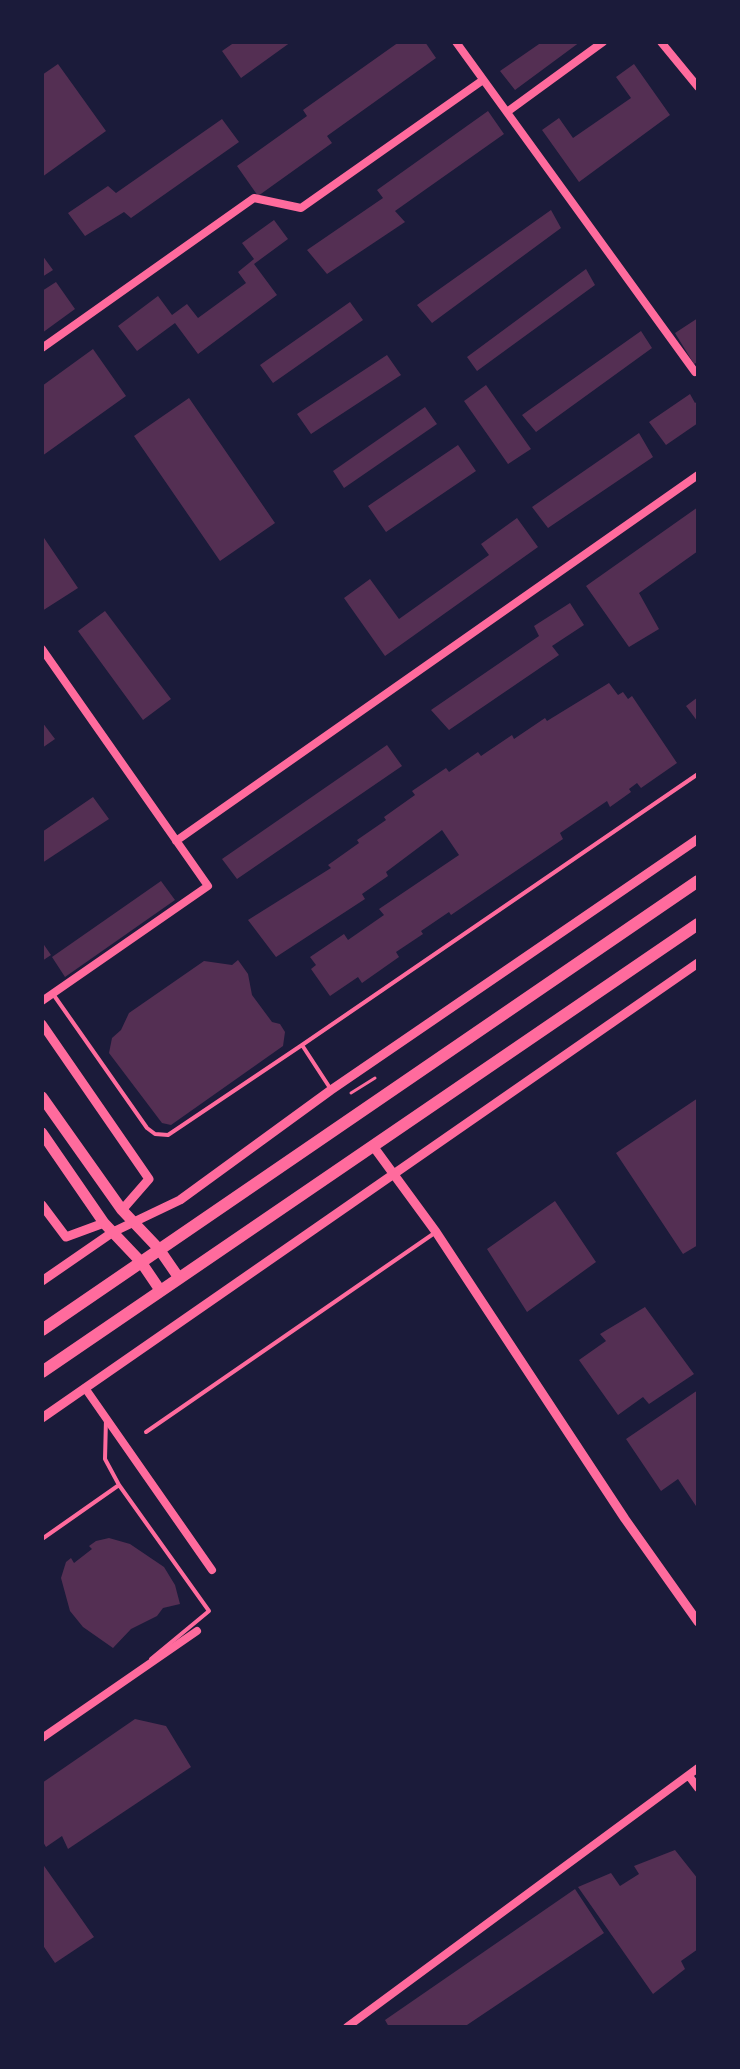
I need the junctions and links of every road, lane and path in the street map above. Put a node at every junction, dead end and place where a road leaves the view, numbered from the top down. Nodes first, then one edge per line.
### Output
1 (456, 42) edge
2 (603, 42) edge
3 (661, 42) edge
4 (483, 80) junction
5 (698, 87) edge
6 (507, 112) junction
7 (42, 348) edge
8 (698, 370) edge
9 (698, 475) edge
10 (42, 649) edge
11 (698, 774) edge
12 (698, 839) edge
13 (176, 841) junction
14 (698, 881) edge
15 (698, 924) edge
16 (698, 963) edge
17 (53, 994) junction
18 (42, 1001) edge
19 (42, 1024) edge
20 (302, 1045) junction
21 (375, 1078) dead end
22 (331, 1090) junction
23 (350, 1094) dead end
24 (42, 1097) edge
25 (42, 1133) edge
26 (373, 1146) junction
27 (393, 1173) junction
28 (42, 1205) edge
29 (122, 1210) junction
30 (134, 1222) junction
31 (108, 1227) junction
32 (436, 1232) junction
33 (159, 1249) junction
34 (141, 1262) junction
35 (179, 1278) junction
36 (42, 1281) edge
37 (160, 1290) junction
38 (42, 1330) edge
39 (42, 1372) edge
40 (85, 1388) junction
41 (106, 1417) junction
42 (42, 1418) edge
43 (146, 1432) dead end
44 (119, 1485) junction
45 (42, 1539) edge
46 (212, 1570) dead end
47 (698, 1622) edge
48 (197, 1631) dead end
49 (139, 1672) junction
50 (42, 1738) edge
51 (698, 1768) edge
52 (689, 1776) junction
53 (698, 1788) edge
54 (347, 2027) edge

1 - 4 street
2 - 6 street
3 - 5 street
4 - 6 street
4 - 7 street
6 - 8 street
9 - 13 street
10 - 13 street
11 - 20 lane
12 - 22 street
13 - 17 street
14 - 33 highway
15 - 26 highway
16 - 27 street
17 - 18 street
17 - 20 lane
19 - 29 street
20 - 22 lane
21 - 23 path
22 - 30 street
24 - 29 main road
25 - 31 main road
26 - 27 street
26 - 35 highway
27 - 32 street
27 - 40 street
28 - 31 street
29 - 30 main road
30 - 31 street
30 - 33 main road
31 - 34 main road
31 - 36 street
32 - 43 lane
32 - 47 street
33 - 34 highway
33 - 35 main road
34 - 37 main road
34 - 38 highway
35 - 37 highway
37 - 39 highway
40 - 41 street
40 - 42 street
41 - 44 lane
41 - 46 street
44 - 45 lane
44 - 49 lane
48 - 49 street
49 - 50 street
51 - 52 street
52 - 53 street
52 - 54 street

